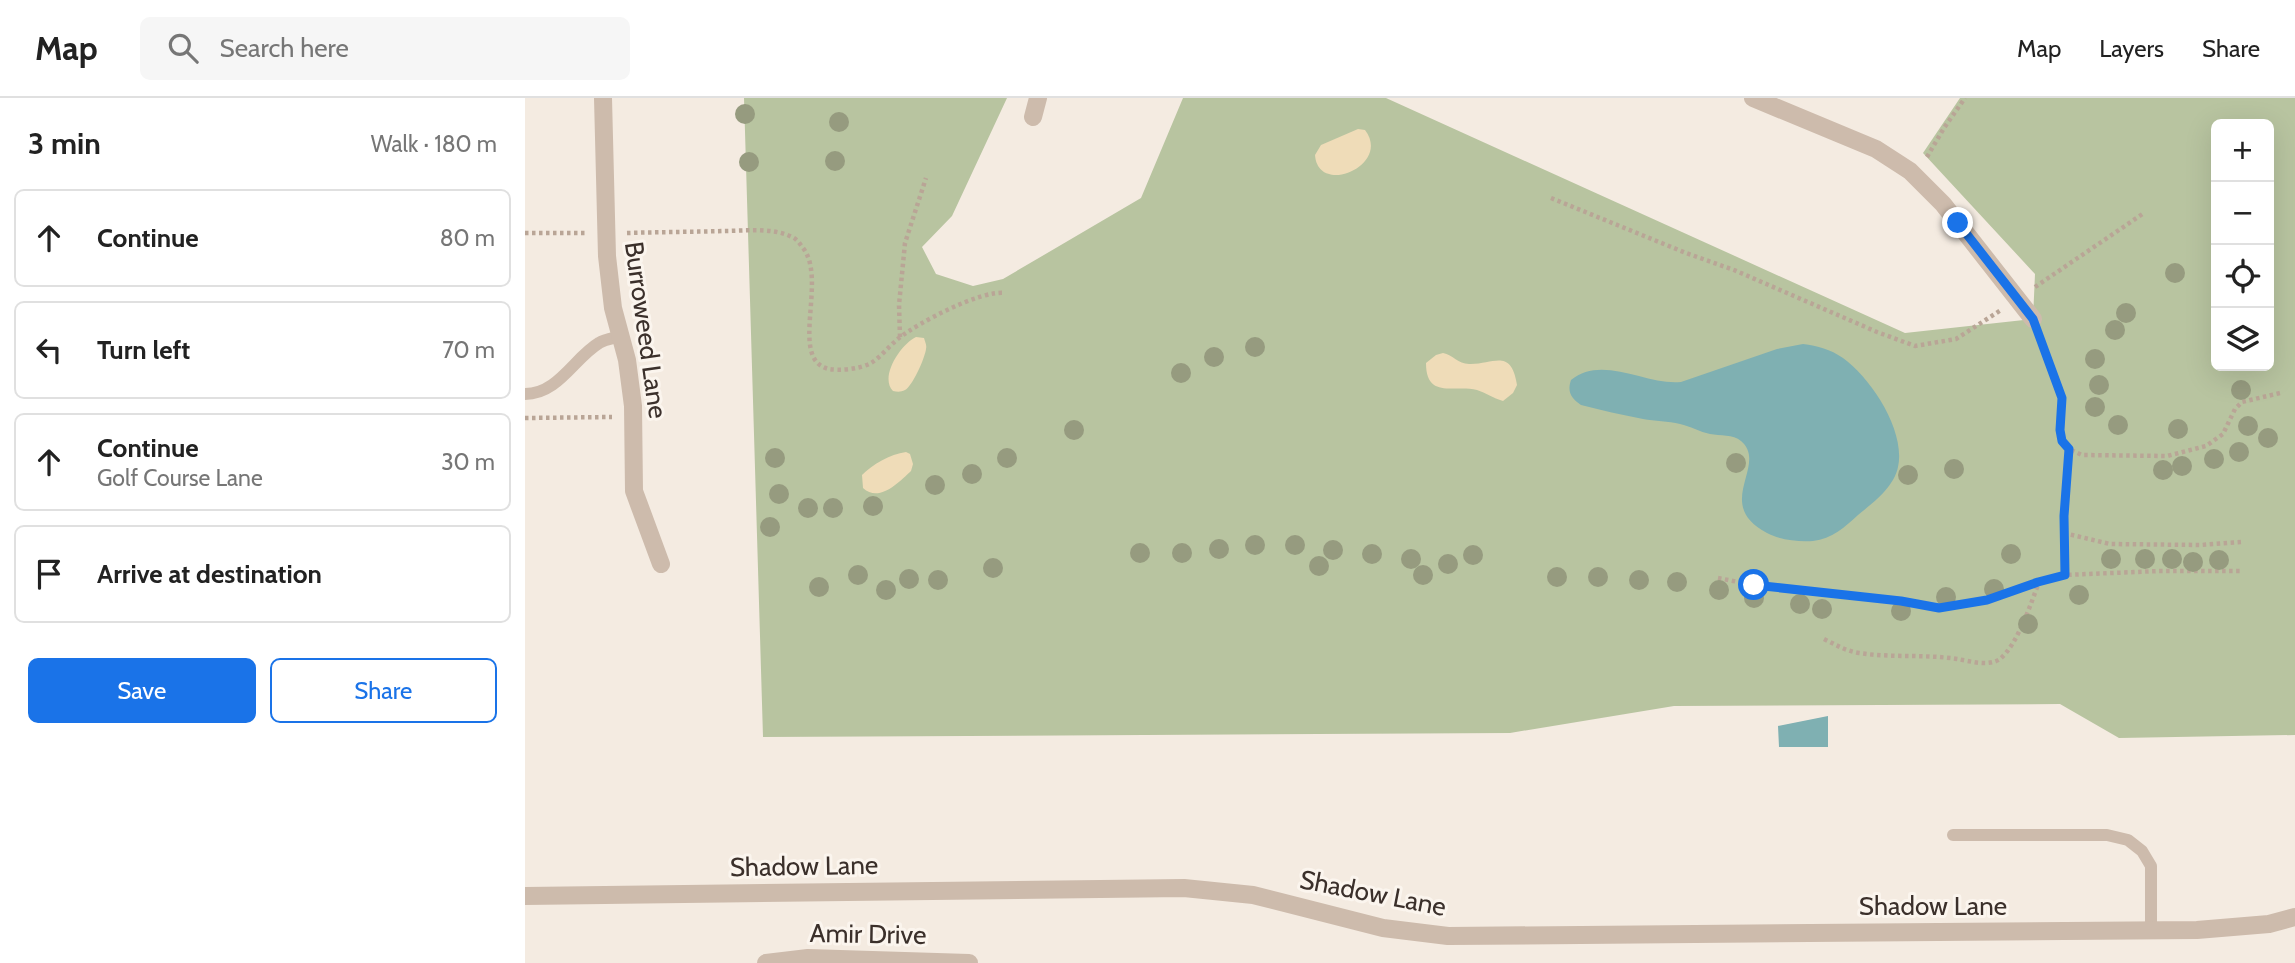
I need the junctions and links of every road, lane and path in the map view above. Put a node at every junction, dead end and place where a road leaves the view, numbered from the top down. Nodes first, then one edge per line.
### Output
1 (603, 98) edge
2 (1038, 98) edge
3 (1753, 98) edge
4 (1965, 98) edge
5 (1033, 117) dead end
6 (1916, 176) junction
7 (926, 178) dead end
8 (1551, 198) dead end
9 (2144, 213) dead end
10 (525, 233) edge
11 (606, 233) junction
12 (1005, 293) dead end
13 (2017, 299) junction
14 (2033, 319) joint
15 (621, 336) junction
16 (900, 337) junction
17 (2280, 393) dead end
18 (525, 394) edge
19 (633, 416) junction
20 (525, 418) edge
21 (2069, 449) junction
22 (2064, 533) junction
23 (2241, 542) dead end
24 (661, 564) dead end
25 (2241, 571) dead end
26 (2065, 575) junction
27 (1718, 578) dead end
28 (2039, 582) junction
29 (1824, 639) dead end
30 (1953, 835) dead end
31 (525, 896) edge
32 (2295, 917) edge
33 (2151, 930) junction
34 (766, 963) edge
35 (969, 963) edge

1 - 11 street, Burroweed Lane
2 - 5 street
3 - 6 street
4 - 6 path
6 - 13 street
7 - 16 path
8 - 13 path
9 - 13 path
10 - 11 path
11 - 15 street, Burroweed Lane
11 - 16 path
12 - 16 path
13 - 14 street
14 - 21 path
15 - 18 lane
15 - 19 street, Burroweed Lane
17 - 21 path
19 - 20 path
19 - 24 street, Burroweed Lane
21 - 22 path
22 - 23 path
22 - 26 path
25 - 26 path
26 - 28 path
27 - 28 path
28 - 29 path
30 - 33 lane
31 - 33 street, Shadow Lane
32 - 33 street, Shadow Lane
34 - 35 street, Amir Drive

